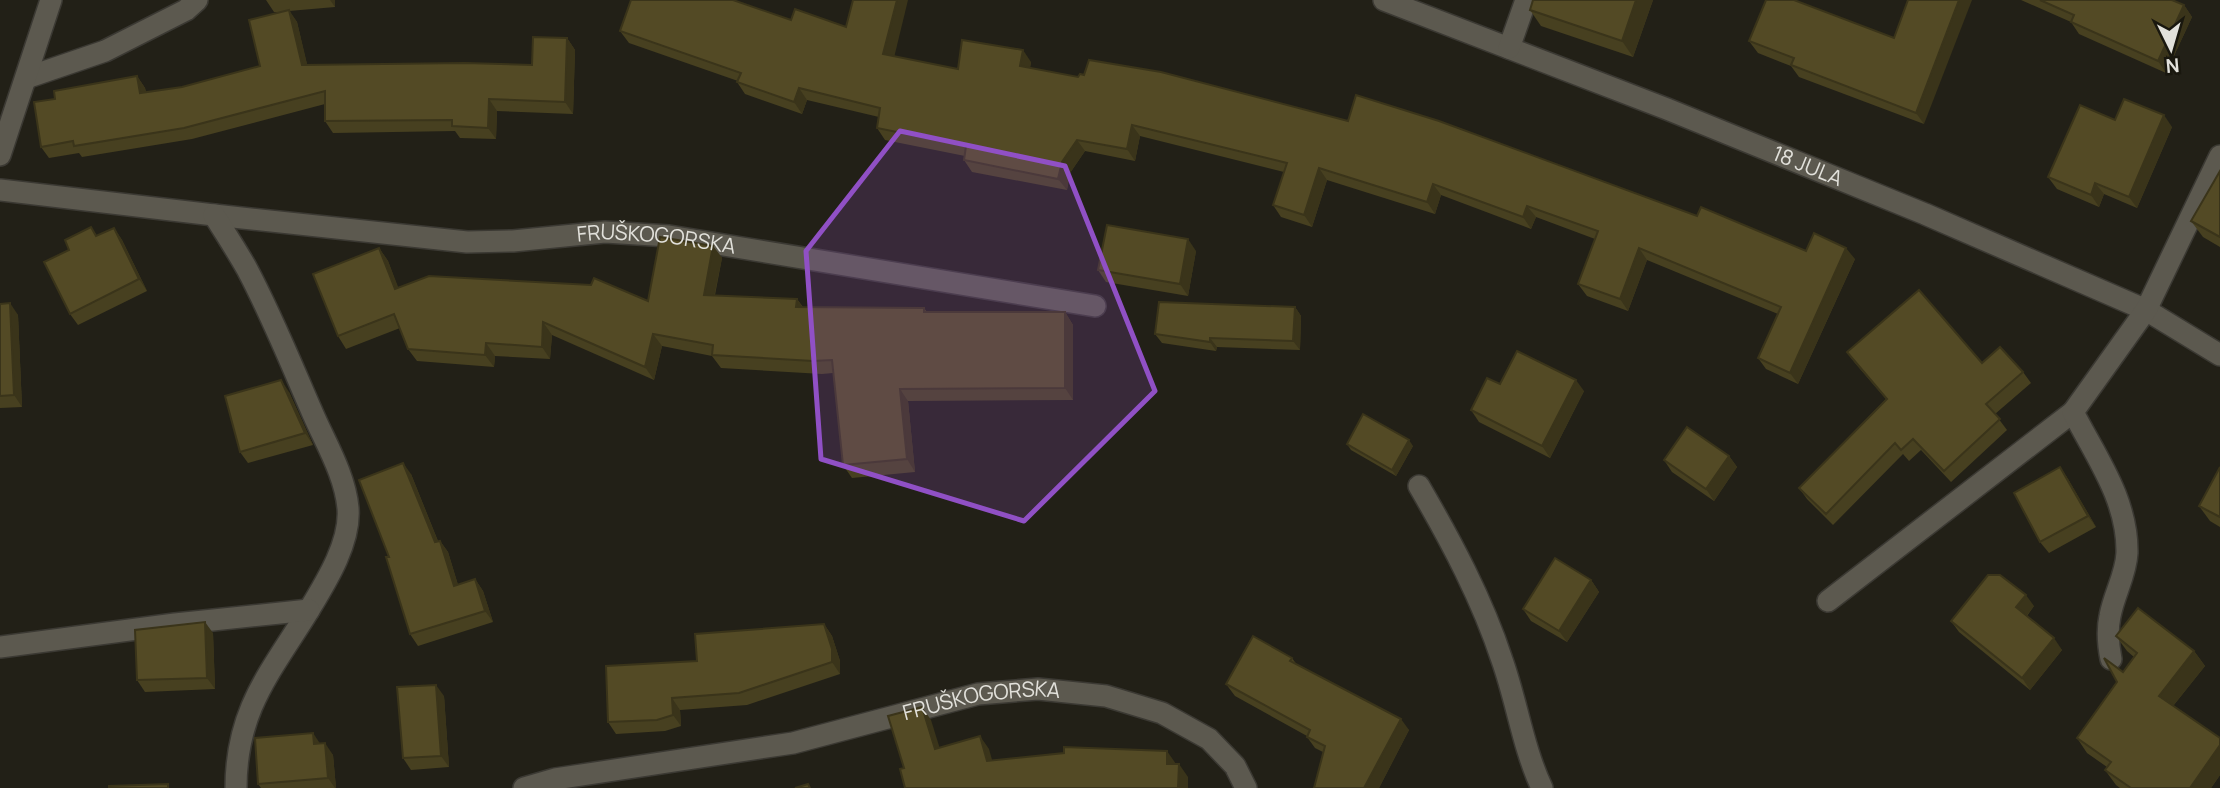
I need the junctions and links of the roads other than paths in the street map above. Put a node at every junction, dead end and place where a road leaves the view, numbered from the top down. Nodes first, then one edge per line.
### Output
1 (51, 0) edge
2 (197, 0) edge
3 (1384, 0) edge
4 (1526, 0) edge
5 (1509, 48) junction
6 (26, 78) junction
7 (0, 155) edge
8 (2220, 156) edge
9 (0, 190) edge
10 (214, 215) junction
11 (1095, 306) dead end
12 (2146, 310) junction
13 (2220, 355) edge
14 (2073, 412) junction
15 (1419, 486) dead end
16 (1828, 601) dead end
17 (309, 610) junction
18 (0, 647) edge
19 (2111, 659) edge
20 (236, 788) edge
21 (524, 788) edge
22 (1246, 788) edge
23 (1542, 788) edge

1 - 6 street
2 - 6 street
3 - 5 street, 18 JULA
4 - 5 street
5 - 12 street, 18 JULA
6 - 7 street
8 - 12 street
9 - 10 street, FRUŠKOGORSKA
10 - 11 street, FRUŠKOGORSKA
10 - 17 street
12 - 13 street, 18 JULA
12 - 14 street
14 - 16 street
14 - 19 street
15 - 23 street
17 - 18 street
17 - 20 street
21 - 22 street, FRUŠKOGORSKA

